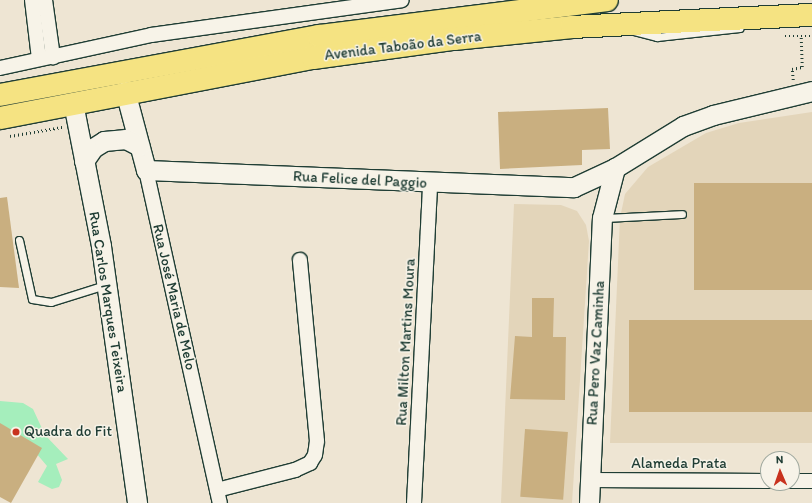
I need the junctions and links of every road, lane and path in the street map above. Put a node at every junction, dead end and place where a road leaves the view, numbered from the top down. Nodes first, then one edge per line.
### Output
1 (32, 0) edge
2 (45, 0) edge
3 (402, 0) edge
4 (607, 0) edge
5 (812, 15) edge
6 (812, 36) edge
7 (46, 58) junction
8 (802, 67) dead end
9 (0, 68) edge
10 (0, 88) edge
11 (27, 89) junction
12 (125, 91) junction
13 (812, 91) edge
14 (0, 95) edge
15 (73, 102) junction
16 (79, 124) junction
17 (4, 127) edge
18 (139, 146) junction
19 (84, 161) junction
20 (614, 168) junction
21 (146, 170) junction
22 (430, 183) junction
23 (574, 187) junction
24 (602, 211) junction
25 (682, 214) dead end
26 (19, 240) dead end
27 (300, 260) dead end
28 (106, 284) junction
29 (590, 480) junction
30 (760, 481) edge
31 (800, 481) edge
32 (812, 481) edge
33 (219, 496) edge
34 (137, 503) edge
35 (414, 503) edge
36 (589, 503) edge

1 - 7 street
2 - 7 street
3 - 7 street
4 - 11 highway, Avenida Taboão da Serra
5 - 12 highway, Avenida Taboão da Serra
6 - 8 path
7 - 9 street
10 - 11 highway
11 - 14 highway
12 - 15 highway, Avenida Taboão da Serra
12 - 18 street, Rua José Maria de Melo
13 - 20 street
15 - 16 street, Rua Carlos Marques Teixeira
15 - 17 highway, Avenida Taboão da Serra
16 - 17 path
16 - 19 street, Rua Carlos Marques Teixeira
18 - 19 street
18 - 21 street, Rua José Maria de Melo
19 - 28 street, Rua Carlos Marques Teixeira
20 - 23 street
20 - 24 street, Rua Pero Vaz Caminha
21 - 22 street, Rua Felice del Paggio
21 - 33 street, Rua José Maria de Melo
22 - 23 street, Rua Felice del Paggio
22 - 35 street, Rua Milton Martins Moura
23 - 24 street
24 - 25 lane
24 - 29 street, Rua Pero Vaz Caminha
26 - 28 lane
27 - 33 street
28 - 34 street, Rua Carlos Marques Teixeira
29 - 30 street, Alameda Prata
29 - 36 street, Rua Pero Vaz Caminha
31 - 32 street

